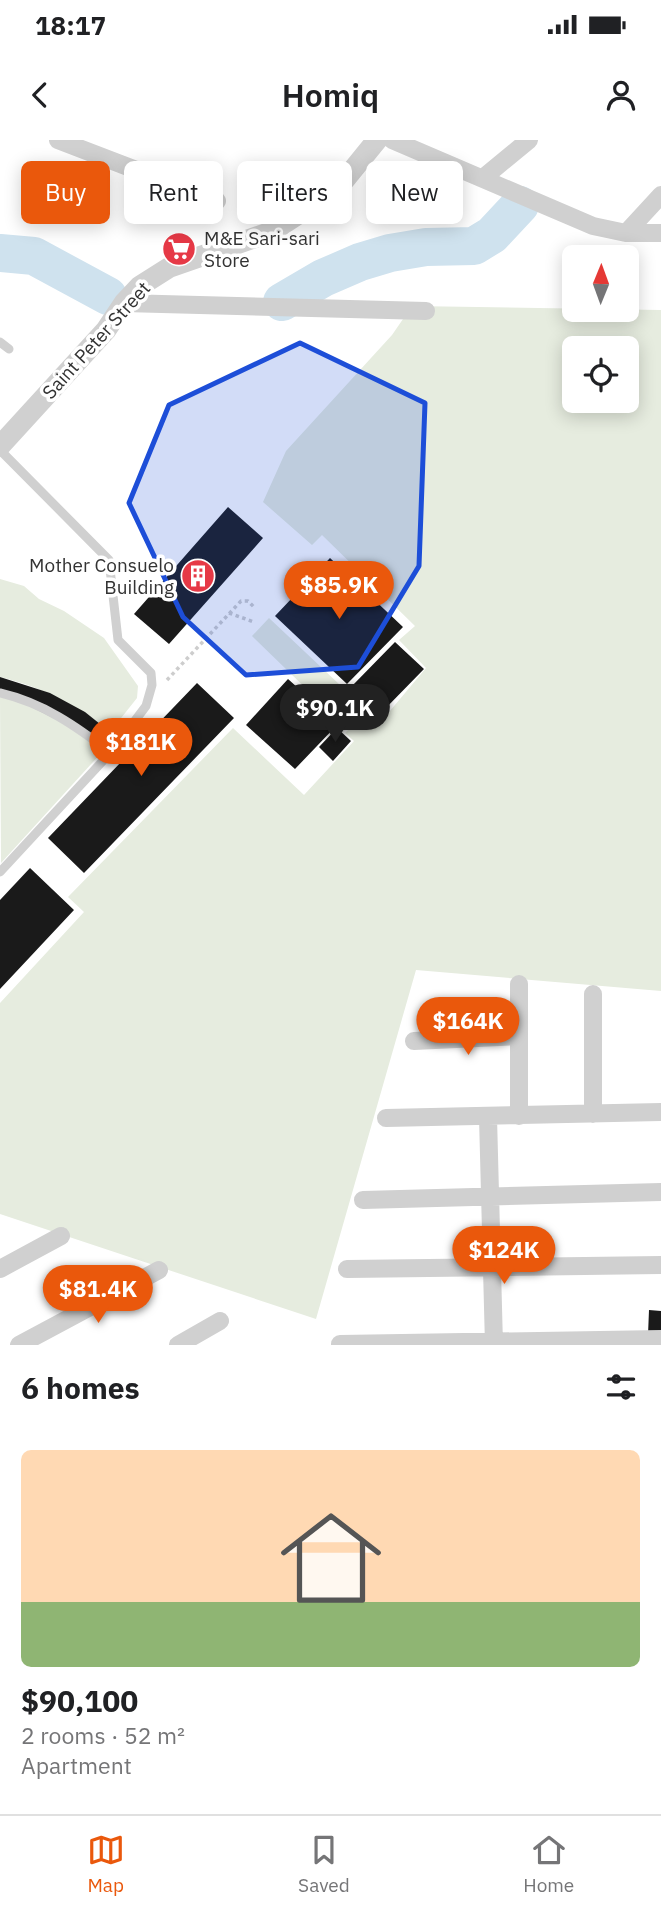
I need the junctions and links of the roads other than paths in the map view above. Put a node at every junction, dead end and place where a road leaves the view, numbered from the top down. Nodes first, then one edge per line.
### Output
1 (58, 140) edge
2 (377, 140) edge
3 (392, 140) edge
4 (529, 140) edge
5 (124, 165) edge
6 (483, 178) junction
7 (661, 195) edge
8 (626, 233) junction
9 (661, 233) edge
10 (124, 303) junction
11 (426, 311) dead end
12 (0, 342) edge
13 (9, 349) dead end
14 (0, 448) edge
15 (0, 693) edge
16 (111, 753) junction
17 (1, 870) edge
18 (519, 985) dead end
19 (593, 994) dead end
20 (519, 1036) junction
21 (414, 1041) dead end
22 (661, 1112) edge
23 (593, 1114) junction
24 (519, 1116) junction
25 (488, 1117) junction
26 (386, 1118) dead end
27 (661, 1192) edge
28 (490, 1196) junction
29 (363, 1200) dead end
30 (61, 1236) dead end
31 (661, 1265) edge
32 (492, 1267) junction
33 (0, 1269) edge
34 (347, 1269) dead end
35 (159, 1270) dead end
36 (220, 1321) dead end
37 (661, 1339) edge
38 (494, 1343) edge
39 (340, 1344) edge
40 (19, 1345) edge
41 (178, 1345) edge

1 - 5 street
2 - 10 street, Saint Peter Street
3 - 6 street
4 - 6 street
6 - 8 street
7 - 8 street
8 - 9 street
10 - 11 street
10 - 14 street, Saint Peter Street
12 - 13 lane
14 - 16 lane
15 - 16 lane
16 - 17 lane
18 - 20 street
19 - 23 street
20 - 21 street
20 - 24 street
22 - 23 street
23 - 24 street
24 - 25 street
25 - 26 street
25 - 28 street
27 - 28 street
28 - 29 street
28 - 32 street
30 - 33 street
31 - 32 street
32 - 34 street
32 - 38 street
35 - 40 street
36 - 41 street
37 - 38 street
38 - 39 street

